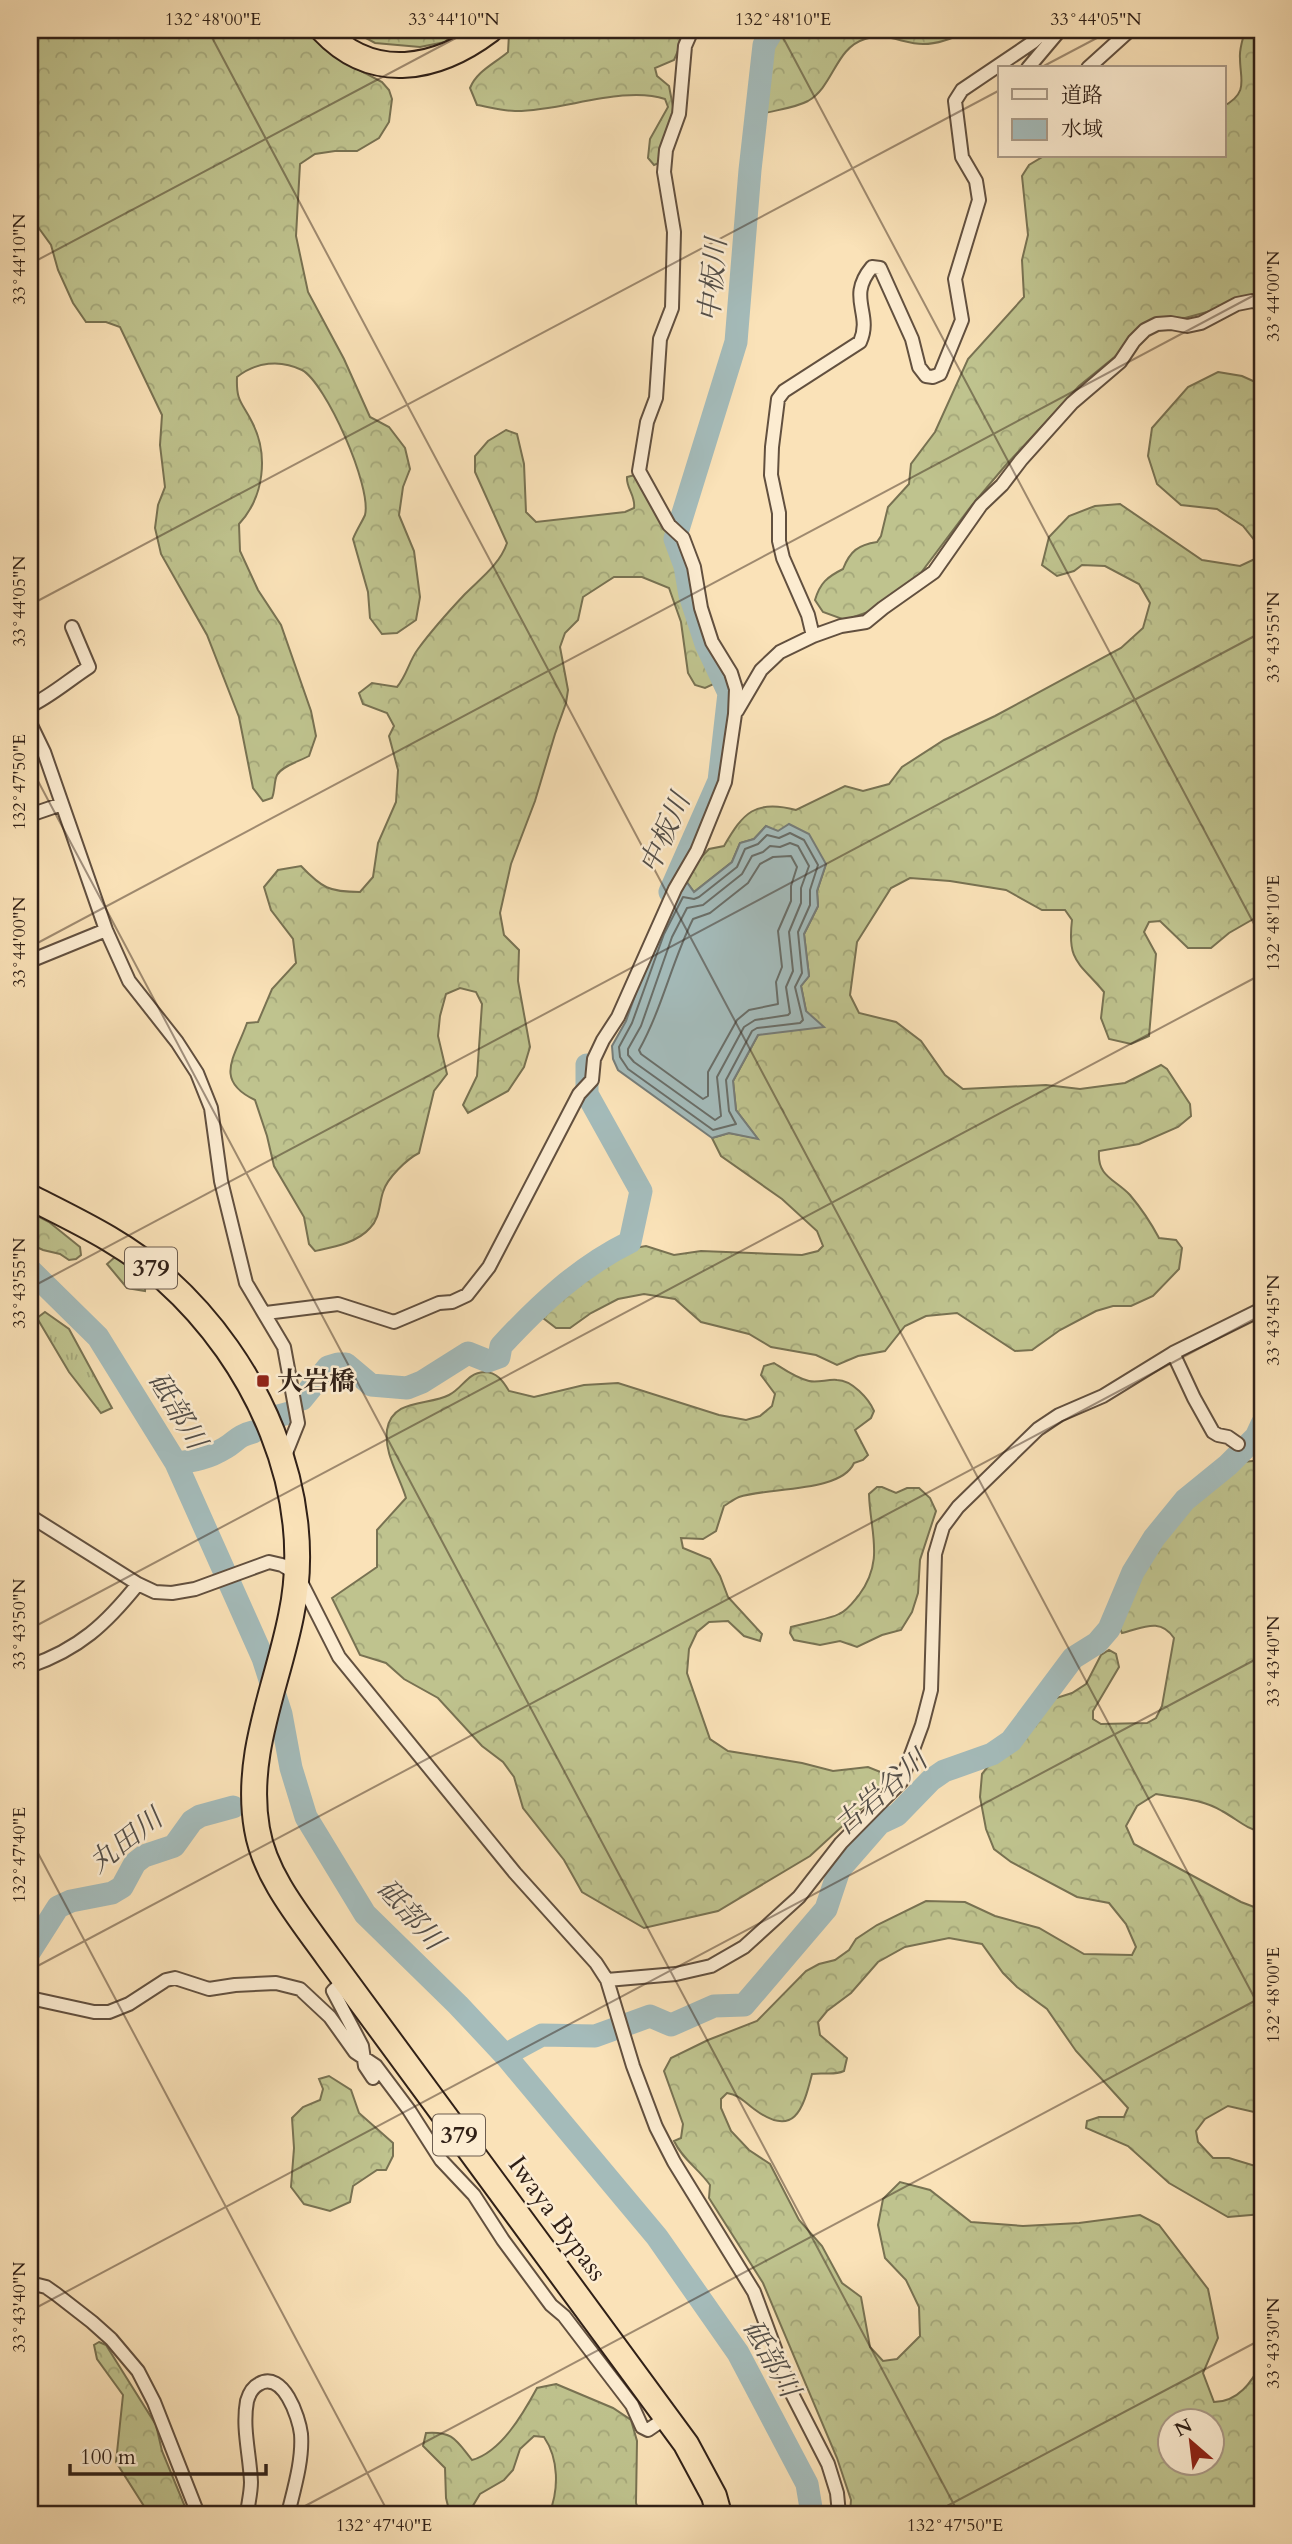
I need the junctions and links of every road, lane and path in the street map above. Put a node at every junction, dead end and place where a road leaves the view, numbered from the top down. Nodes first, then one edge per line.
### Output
1 (323, 30) edge
2 (490, 30) edge
3 (691, 30) edge
4 (1046, 30) edge
5 (1060, 30) edge
6 (1130, 30) edge
7 (998, 66) edge
8 (998, 66) edge
9 (1030, 66) edge
10 (1090, 66) edge
11 (1262, 303) edge
12 (72, 627) dead end
13 (813, 636) junction
14 (30, 706) edge
15 (735, 714) junction
16 (30, 723) edge
17 (62, 804) junction
18 (30, 815) edge
19 (106, 930) junction
20 (30, 961) edge
21 (30, 1197) edge
22 (1262, 1308) edge
23 (266, 1313) junction
24 (1173, 1353) junction
25 (1238, 1444) dead end
26 (283, 1462) junction
27 (30, 1516) edge
28 (297, 1574) junction
29 (138, 1584) junction
30 (30, 1666) edge
31 (345, 1980) junction
32 (607, 1980) junction
33 (30, 1998) edge
34 (363, 2058) junction
35 (373, 2078) dead end
36 (30, 2283) edge
37 (667, 2417) junction
38 (198, 2514) edge
39 (247, 2514) edge
40 (288, 2514) edge
41 (719, 2514) edge
42 (839, 2514) edge

1 - 2 highway
3 - 15 street
4 - 7 street
5 - 9 street
6 - 10 street
8 - 13 street
11 - 13 street
12 - 14 street
13 - 15 street
15 - 23 street
16 - 17 street
17 - 18 street
17 - 19 street
19 - 20 street
19 - 23 street
21 - 26 highway, 379
22 - 24 street
23 - 26 street
24 - 25 street
24 - 32 street
26 - 28 highway, 379
27 - 29 street
28 - 29 street
28 - 31 highway, Iwaya Bypass / 379
28 - 32 street
29 - 30 street
31 - 34 street
31 - 37 highway, Iwaya Bypass / 379
32 - 42 street
33 - 34 street
34 - 35 street
34 - 37 street
36 - 38 street
37 - 41 highway, Iwaya Bypass / 379
39 - 40 street

